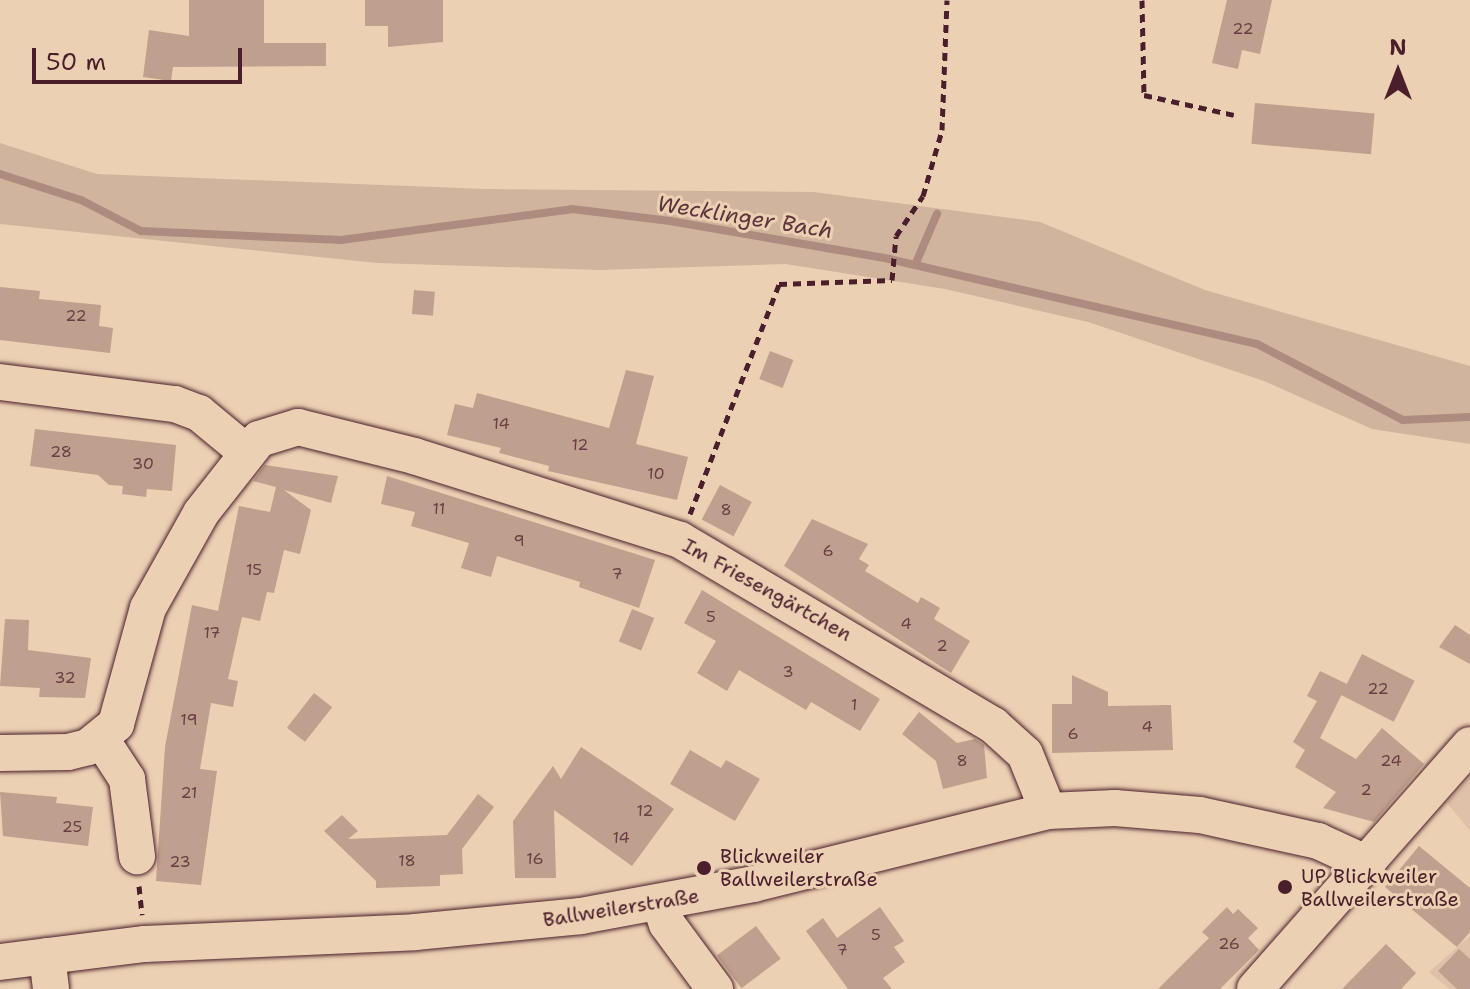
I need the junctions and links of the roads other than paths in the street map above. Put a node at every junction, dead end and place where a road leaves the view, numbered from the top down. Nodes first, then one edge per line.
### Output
1 (0, 382) edge
2 (245, 451) junction
3 (101, 739) junction
4 (1470, 745) edge
5 (0, 753) edge
6 (1048, 811) junction
7 (137, 856) road end
8 (1368, 864) junction
9 (660, 904) junction
10 (0, 962) edge
11 (49, 972) edge
12 (715, 989) edge
13 (1255, 989) edge

1 - 2 street
2 - 3 street, Im Friesengärtchen
2 - 6 street, Im Friesengärtchen
3 - 5 street
3 - 7 street
4 - 8 street
6 - 8 street, Ballweilerstraße
6 - 9 street, Ballweilerstraße
8 - 13 street
9 - 11 street, Ballweilerstraße
9 - 12 street
10 - 11 street, Ballweilerstraße

